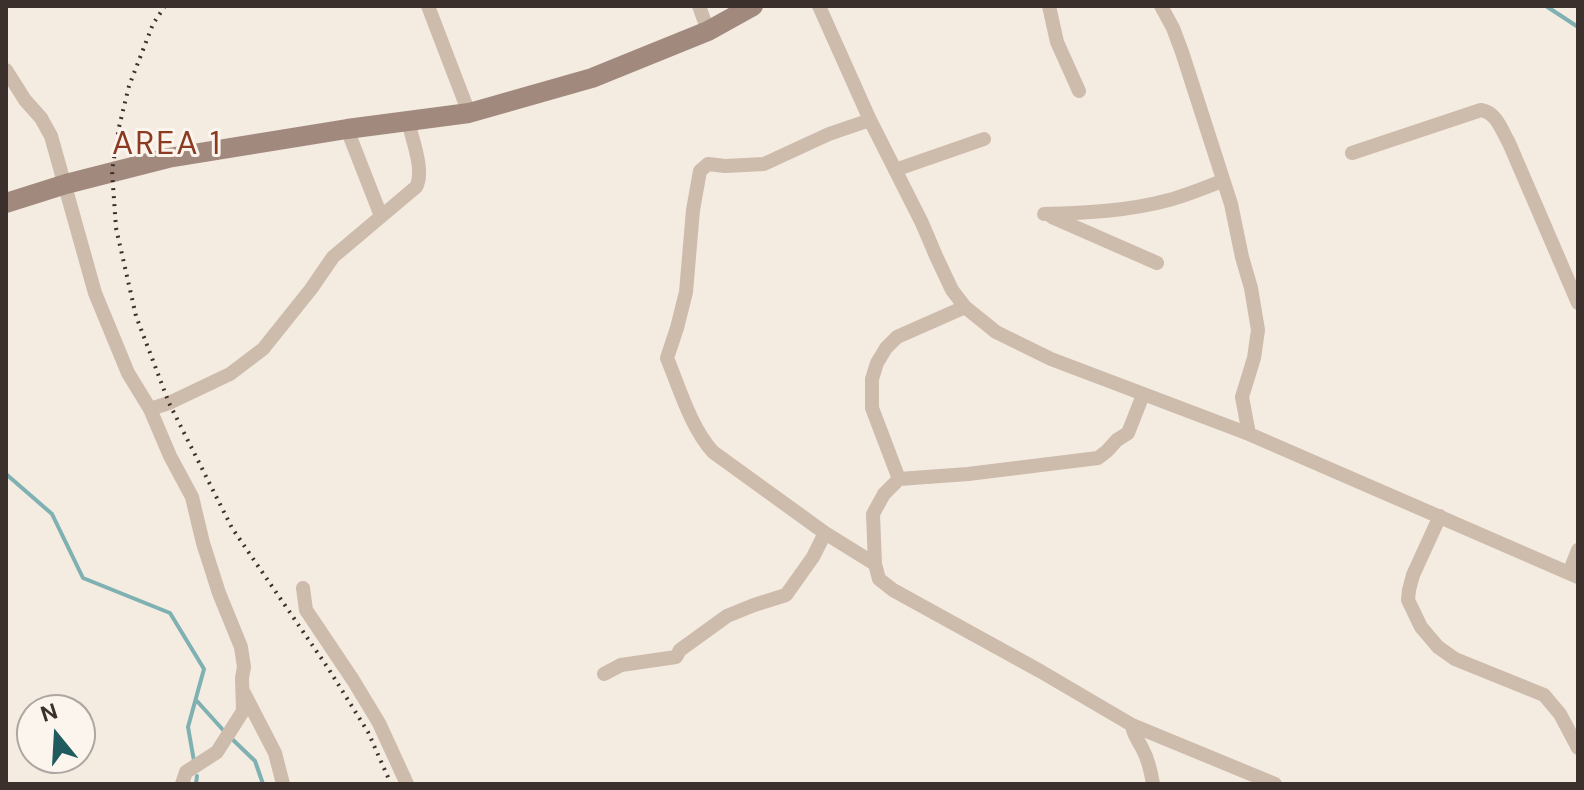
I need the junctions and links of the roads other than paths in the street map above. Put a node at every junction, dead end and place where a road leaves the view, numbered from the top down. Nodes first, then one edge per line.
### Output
1 (428, 6) edge
2 (699, 6) edge
3 (753, 6) edge
4 (819, 6) edge
5 (1049, 6) edge
6 (1161, 6) edge
7 (708, 31) junction
8 (6, 70) edge
9 (1079, 91) dead end
10 (14, 96) edge
11 (469, 113) junction
12 (870, 120) junction
13 (408, 121) junction
14 (347, 129) junction
15 (984, 139) dead end
16 (1352, 153) dead end
17 (895, 170) junction
18 (1222, 181) junction
19 (66, 184) junction
20 (6, 203) edge
21 (381, 216) junction
22 (1157, 263) dead end
23 (1578, 303) edge
24 (965, 307) junction
25 (1143, 395) junction
26 (150, 409) junction
27 (1249, 434) junction
28 (899, 479) junction
29 (1440, 516) junction
30 (825, 533) junction
31 (1578, 550) edge
32 (875, 564) junction
33 (1574, 575) edge
34 (303, 588) dead end
35 (604, 674) dead end
36 (243, 691) junction
37 (1132, 725) junction
38 (1578, 748) edge
39 (182, 784) edge
40 (283, 784) edge
41 (407, 784) edge
42 (1153, 784) edge
43 (1275, 784) edge

1 - 11 street
2 - 7 street
3 - 7 main road
4 - 12 street
5 - 9 street
6 - 18 street
7 - 11 main road
8 - 10 street
10 - 19 street
11 - 13 main road
12 - 17 street
12 - 30 street
13 - 14 main road
13 - 21 street
14 - 19 main road
14 - 21 street
15 - 17 street
16 - 23 street
17 - 24 street
18 - 22 street
18 - 27 street
19 - 20 main road
19 - 26 street
21 - 26 street
24 - 25 street
24 - 28 street
25 - 27 street
25 - 28 street
26 - 36 street
27 - 29 street
28 - 32 street
29 - 33 street
29 - 38 street
30 - 32 street
30 - 35 street
31 - 33 street
32 - 37 street
34 - 41 street
36 - 39 street
36 - 40 street
37 - 42 street
37 - 43 street

